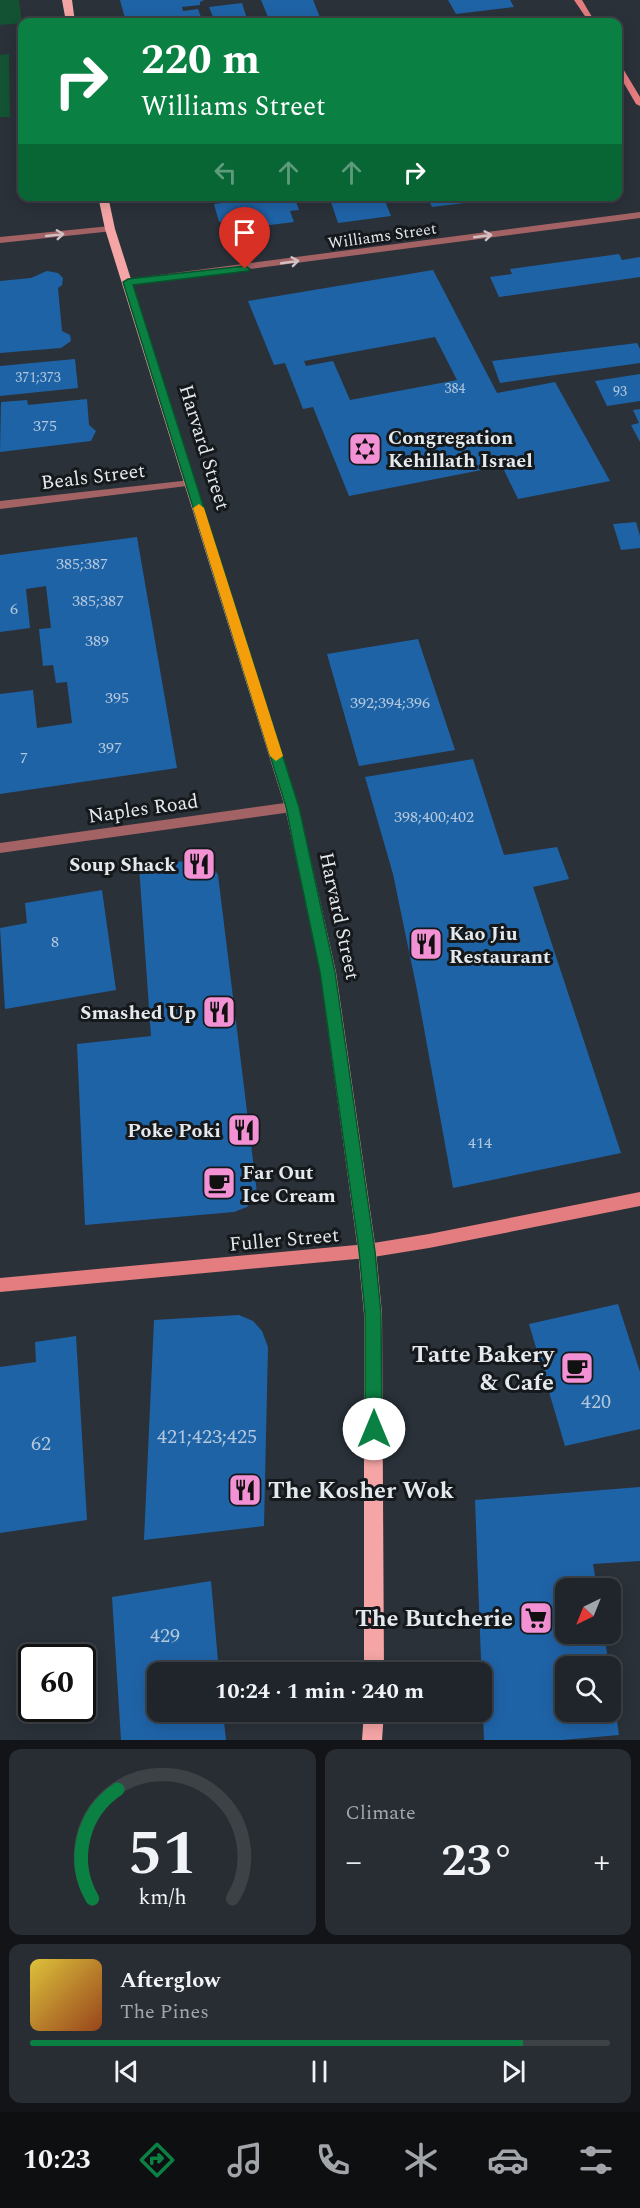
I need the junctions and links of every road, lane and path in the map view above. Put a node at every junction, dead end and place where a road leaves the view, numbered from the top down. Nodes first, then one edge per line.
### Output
1 (67, 0) edge
2 (578, 0) edge
3 (70, 18) edge
4 (589, 18) edge
5 (622, 74) edge
6 (640, 104) edge
7 (104, 201) edge
8 (640, 215) edge
9 (110, 229) junction
10 (0, 240) edge
11 (128, 282) junction
12 (191, 483) junction
13 (0, 505) edge
14 (292, 807) junction
15 (0, 848) edge
16 (640, 1199) edge
17 (367, 1251) junction
18 (0, 1285) edge
19 (374, 1662) edge
20 (373, 1722) edge
21 (372, 1740) edge

1 - 3 main road
2 - 4 street
5 - 6 street
7 - 9 main road, Harvard Street
11 -> 8 street, Williams Street
10 -> 9 street
9 - 11 main road, Harvard Street
11 - 12 main road, Harvard Street
12 - 13 street, Beals Street
12 - 14 main road, Harvard Street
14 - 15 street, Naples Road
14 - 17 main road, Harvard Street
16 - 17 street, Fuller Street
17 - 18 street, Fuller Street
17 - 19 main road, Harvard Street
20 - 21 main road

